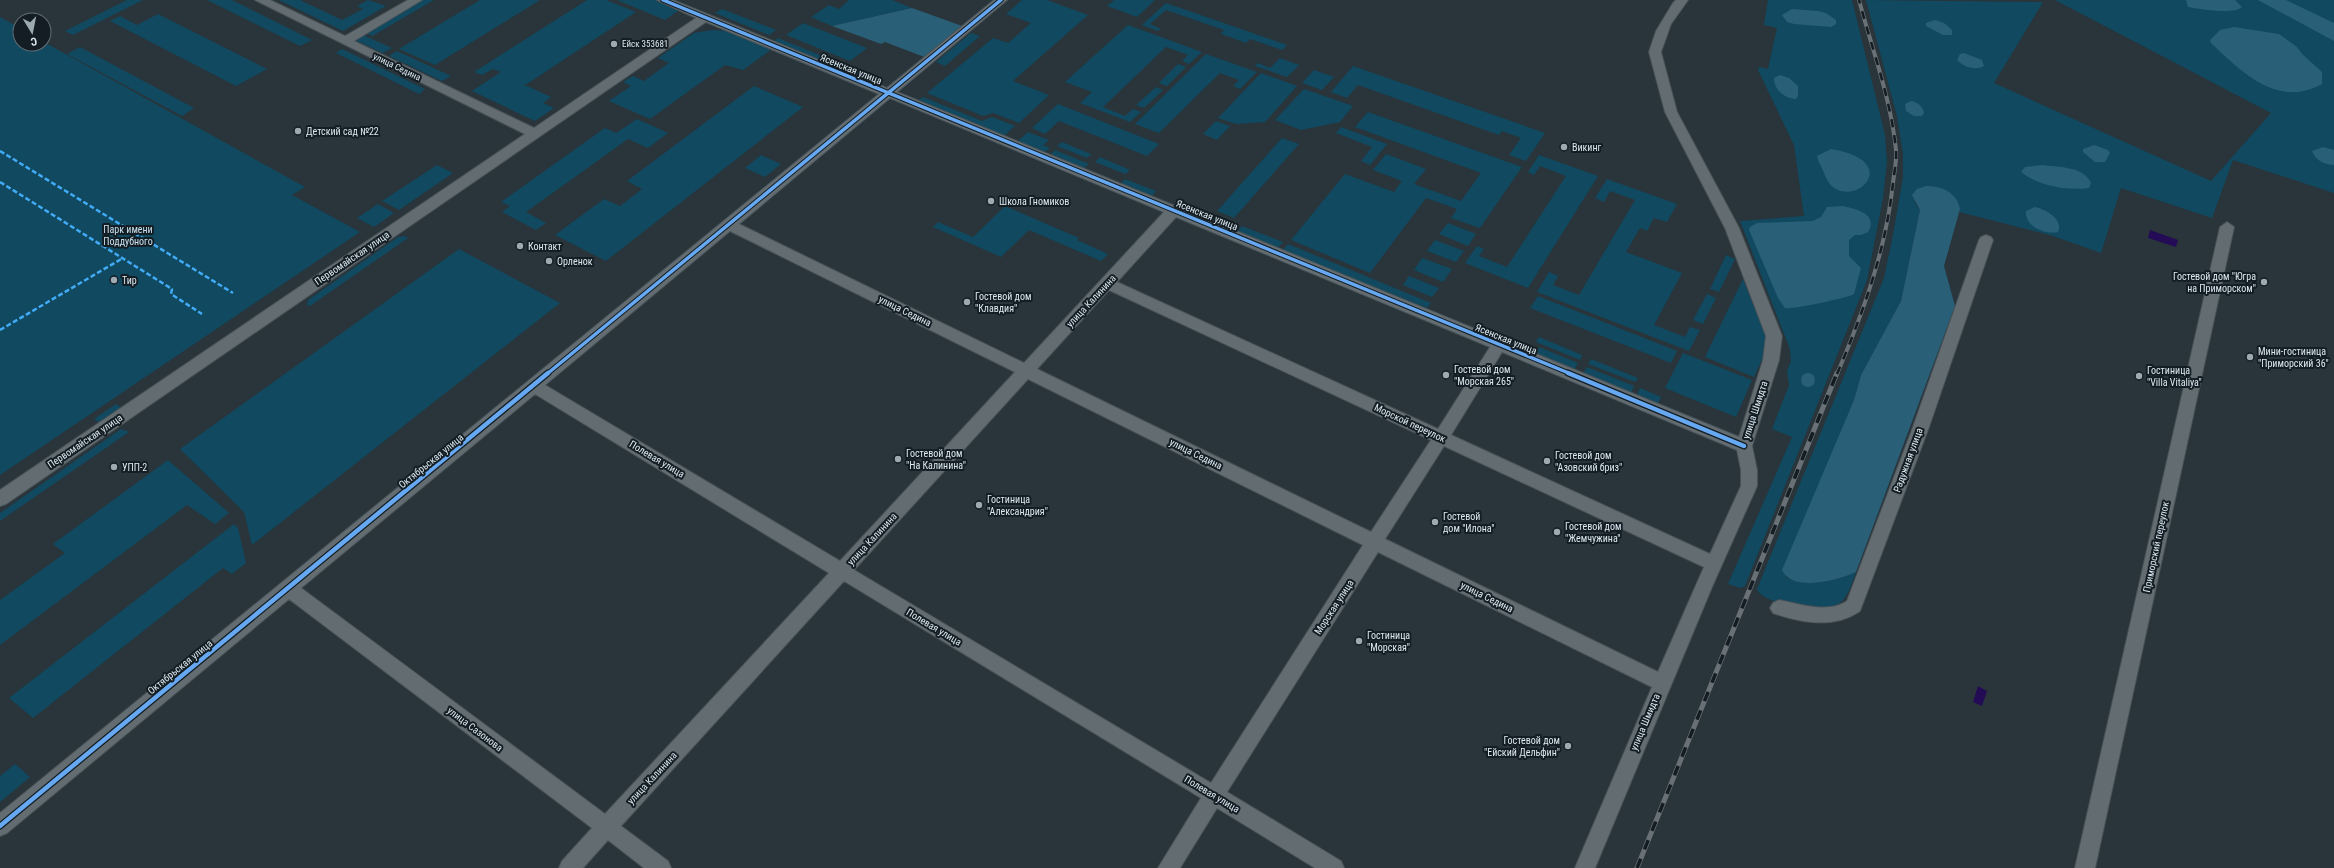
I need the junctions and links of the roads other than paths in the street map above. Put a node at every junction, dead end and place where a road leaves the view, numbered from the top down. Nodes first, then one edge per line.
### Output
1 (261, 0) edge
2 (416, 0) edge
3 (663, 0) edge
4 (1001, 0) edge
5 (1682, 0) edge
6 (705, 18) junction
7 (345, 41) junction
8 (890, 93) junction
9 (534, 133) junction
10 (1174, 210) junction
11 (730, 225) junction
12 (2227, 227) dead end
13 (1986, 240) dead end
14 (1107, 283) junction
15 (1499, 344) junction
16 (1027, 370) junction
17 (535, 386) junction
18 (1441, 438) junction
19 (1744, 446) junction
20 (0, 499) edge
21 (1376, 542) junction
22 (1713, 563) junction
23 (842, 571) junction
24 (289, 588) junction
25 (1779, 608) dead end
26 (1661, 683) junction
27 (1213, 795) junction
28 (0, 826) edge
29 (606, 828) junction
30 (570, 868) edge
31 (661, 868) edge
32 (1168, 868) edge
33 (1334, 868) edge
34 (1585, 868) edge
35 (2085, 868) edge

1 - 7 street, улица Седина
2 - 7 street
3 - 6 street, Ясенская улица
4 - 8 street, Октябрьская улица
5 - 19 street, улица Шмидта
6 - 8 street, Ясенская улица
6 - 9 street, Первомайская улица
7 - 9 street, улица Седина
8 - 10 street, Ясенская улица
8 - 11 street, Октябрьская улица
9 - 20 street, Первомайская улица
10 - 14 street, улица Калинина
10 - 15 street, Ясенская улица
11 - 16 street, улица Седина
11 - 17 street, Октябрьская улица
12 - 35 street, Приморский переулок
13 - 25 street, Радужная улица
14 - 16 street, улица Калинина
14 - 18 street, Морской переулок
15 - 18 street, Морская улица
15 - 19 street, Ясенская улица
16 - 21 street, улица Седина
16 - 23 street, улица Калинина
17 - 23 street, Полевая улица
17 - 24 street, Октябрьская улица
18 - 21 street, Морская улица
18 - 22 street, Морской переулок
19 - 22 street, улица Шмидта
21 - 26 street, улица Седина
21 - 27 street, Морская улица
22 - 26 street, улица Шмидта
23 - 27 street, Полевая улица
23 - 29 street, улица Калинина
24 - 28 street, Октябрьская улица
24 - 29 street, улица Сазонова
26 - 34 street, улица Шмидта
27 - 32 street, Морская улица
27 - 33 street, Полевая улица
29 - 30 street, улица Калинина
29 - 31 street, улица Сазонова

